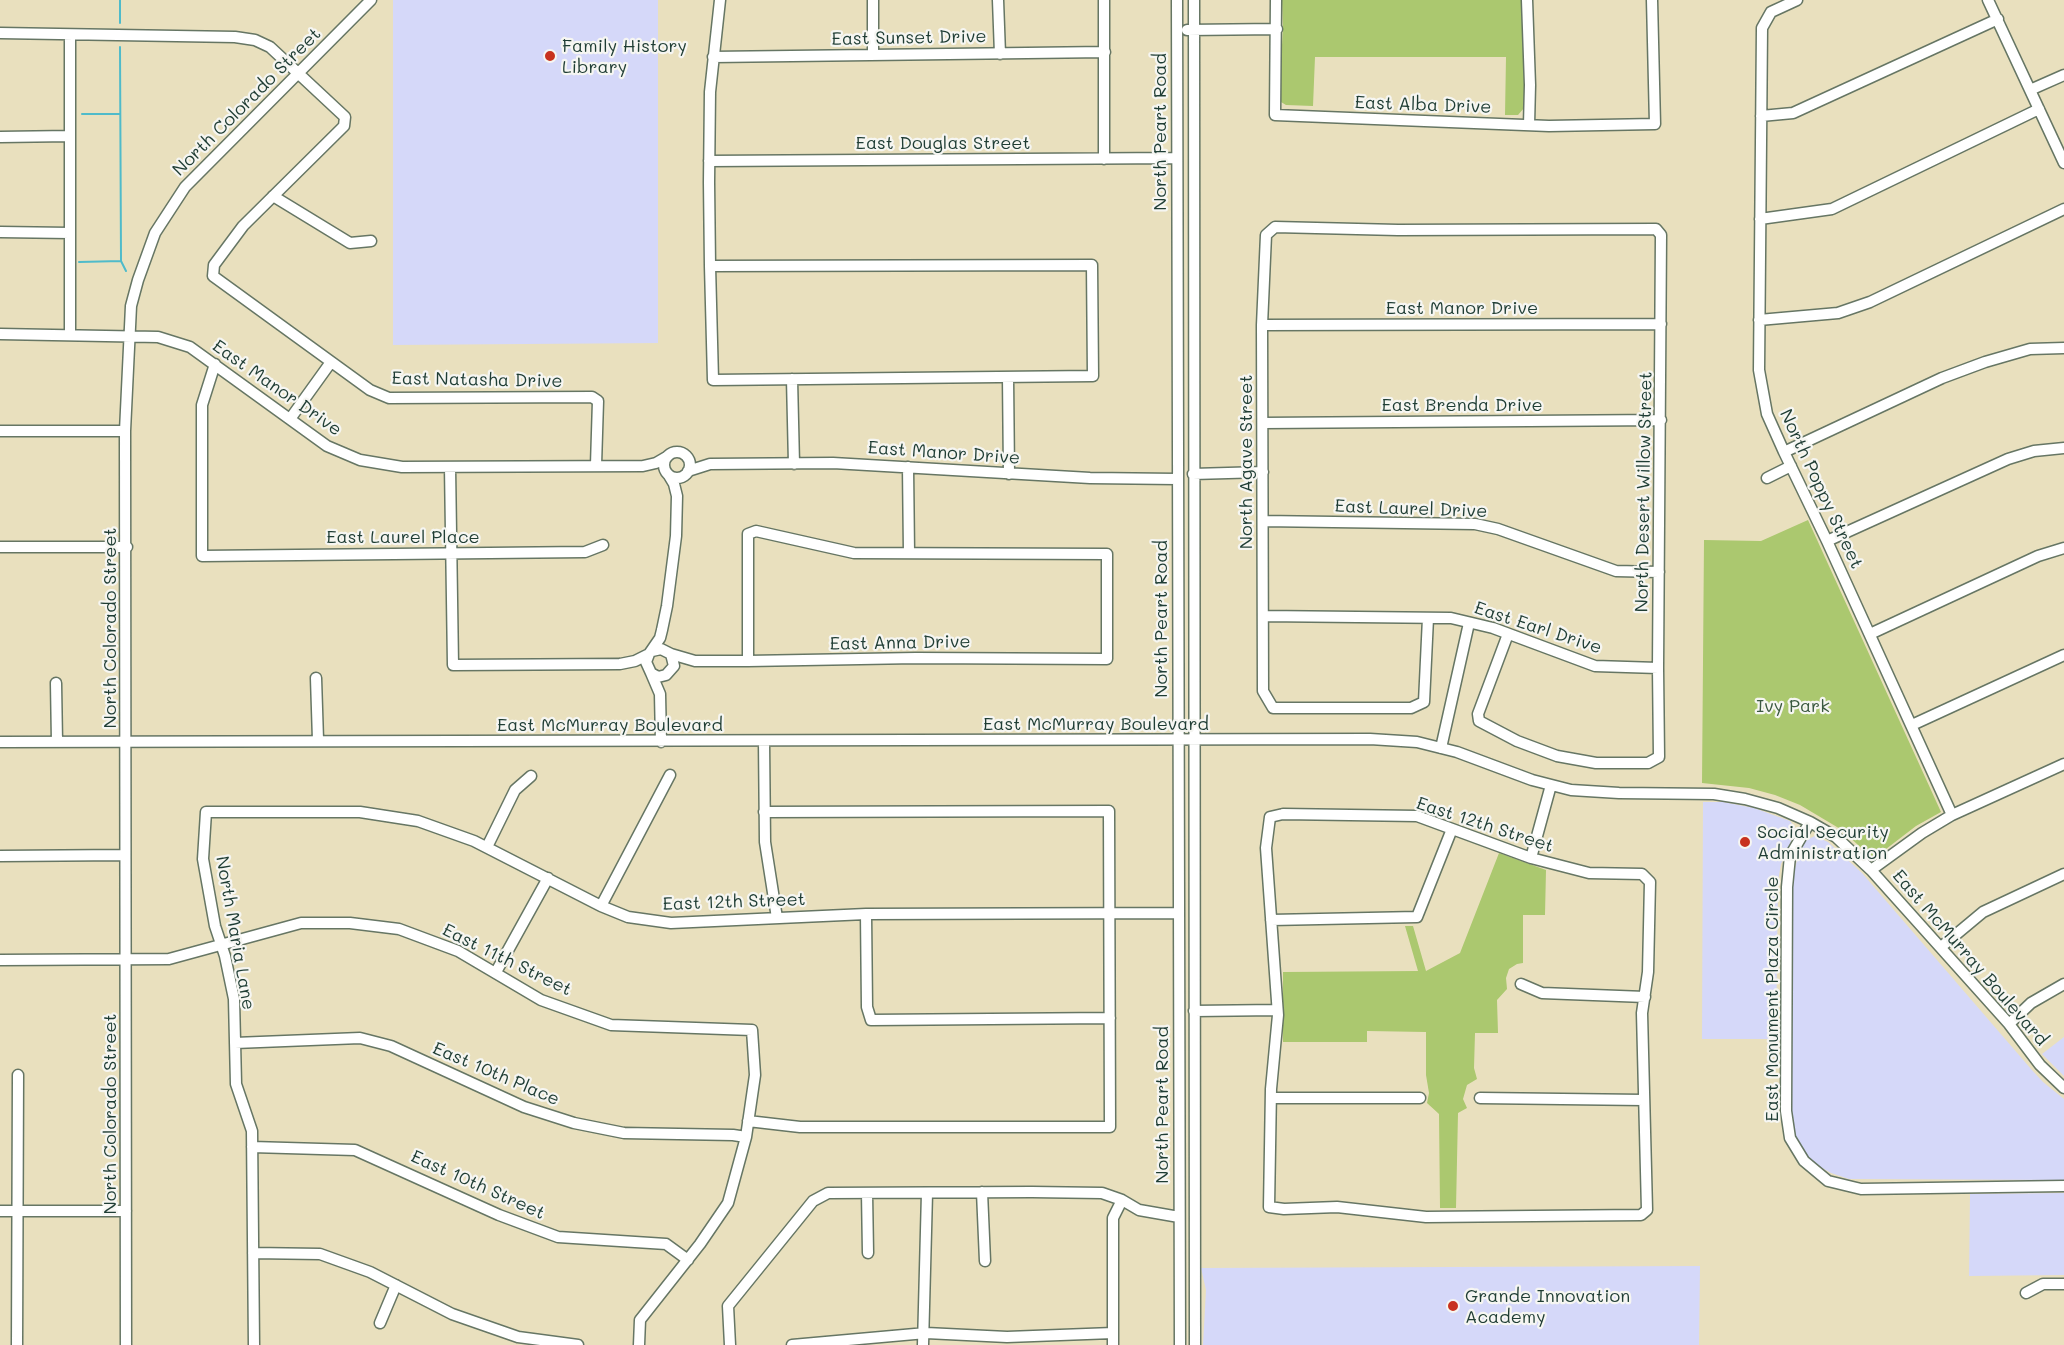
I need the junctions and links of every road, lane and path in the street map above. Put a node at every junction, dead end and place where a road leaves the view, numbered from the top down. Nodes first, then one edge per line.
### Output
1 (371, 0) edge
2 (720, 0) edge
3 (873, 0) edge
4 (998, 0) edge
5 (1104, 0) edge
6 (1177, 0) edge
7 (1194, 0) edge
8 (1276, 0) edge
9 (1527, 0) edge
10 (1652, 0) edge
11 (1797, 0) edge
12 (1988, 0) edge
13 (1998, 19) junction
14 (1277, 29) junction
15 (1176, 30) junction
16 (1194, 30) junction
17 (0, 33) edge
18 (70, 35) junction
19 (1104, 52) junction
20 (1000, 54) junction
21 (873, 55) junction
22 (713, 57) junction
23 (298, 74) junction
24 (2064, 75) edge
25 (2030, 90) junction
26 (2039, 109) junction
27 (1761, 116) junction
28 (1529, 125) junction
29 (70, 136) junction
30 (0, 137) edge
31 (1176, 158) junction
32 (1104, 159) junction
33 (709, 161) junction
34 (2064, 163) edge
35 (273, 196) junction
36 (2064, 209) edge
37 (1760, 219) junction
38 (1656, 229) joint
39 (0, 232) edge
40 (70, 233) junction
41 (371, 241) dead end
42 (711, 266) junction
43 (1759, 320) junction
44 (1661, 324) junction
45 (1262, 325) junction
46 (0, 334) edge
47 (70, 335) junction
48 (129, 335) junction
49 (2064, 348) edge
50 (331, 362) junction
51 (215, 364) junction
52 (1008, 377) junction
53 (792, 379) junction
54 (290, 419) junction
55 (1661, 420) junction
56 (1263, 423) junction
57 (0, 431) edge
58 (125, 431) junction
59 (2064, 448) edge
60 (1784, 452) junction
61 (685, 455) junction
62 (668, 456) junction
63 (710, 464) junction
64 (794, 464) junction
65 (596, 465) junction
66 (643, 466) junction
67 (1791, 466) junction
68 (450, 467) junction
69 (908, 467) junction
70 (1263, 471) junction
71 (688, 472) junction
72 (668, 473) junction
73 (1009, 474) junction
74 (1193, 474) junction
75 (1767, 478) dead end
76 (1177, 479) junction
77 (677, 496) junction
78 (1263, 521) junction
79 (1827, 541) junction
80 (603, 545) dead end
81 (0, 547) edge
82 (127, 547) junction
83 (2064, 548) edge
84 (451, 553) junction
85 (909, 553) junction
86 (1659, 572) junction
87 (1263, 616) junction
88 (1428, 618) junction
89 (1469, 622) junction
90 (662, 630) junction
91 (1508, 634) junction
92 (1870, 634) junction
93 (651, 653) junction
94 (670, 653) junction
95 (2064, 655) edge
96 (694, 661) junction
97 (748, 661) junction
98 (620, 664) junction
99 (1658, 668) junction
100 (671, 671) junction
101 (649, 672) junction
102 (316, 678) dead end
103 (56, 683) dead end
104 (660, 694) junction
105 (1912, 725) junction
106 (318, 740) junction
107 (1194, 740) junction
108 (764, 741) junction
109 (1178, 741) junction
110 (0, 742) edge
111 (57, 742) junction
112 (661, 742) junction
113 (127, 743) junction
114 (1441, 748) junction
115 (2064, 764) edge
116 (670, 775) dead end
117 (531, 776) dead end
118 (1551, 785) junction
119 (206, 812) joint
120 (764, 812) junction
121 (1952, 815) junction
122 (1810, 822) junction
123 (1452, 829) junction
124 (487, 848) junction
125 (125, 855) junction
126 (0, 856) edge
127 (1532, 858) junction
128 (1871, 870) junction
129 (2064, 874) edge
130 (548, 878) junction
131 (601, 906) junction
132 (1178, 913) junction
133 (866, 914) junction
134 (1109, 914) junction
135 (777, 918) junction
136 (1271, 920) junction
137 (221, 944) junction
138 (1941, 947) junction
139 (0, 960) edge
140 (127, 960) junction
141 (496, 972) junction
142 (1521, 984) dead end
143 (2064, 984) edge
144 (1645, 997) junction
145 (1277, 1010) junction
146 (1194, 1011) junction
147 (1110, 1018) junction
148 (2009, 1024) junction
149 (235, 1043) junction
150 (18, 1075) dead end
151 (2064, 1088) edge
152 (1271, 1098) junction
153 (1420, 1098) dead end
154 (1480, 1098) dead end
155 (1644, 1100) junction
156 (748, 1121) junction
157 (746, 1137) junction
158 (252, 1147) junction
159 (2064, 1186) edge
160 (982, 1192) junction
161 (867, 1193) junction
162 (927, 1193) junction
163 (1122, 1200) junction
164 (0, 1211) edge
165 (18, 1211) junction
166 (126, 1211) junction
167 (1179, 1217) junction
168 (253, 1253) junction
169 (868, 1253) dead end
170 (688, 1260) junction
171 (985, 1261) dead end
172 (2064, 1284) edge
173 (396, 1285) junction
174 (2026, 1293) dead end
175 (380, 1323) dead end
176 (923, 1333) junction
177 (1113, 1333) junction
178 (17, 1345) edge
179 (126, 1345) edge
180 (254, 1345) edge
181 (578, 1345) edge
182 (639, 1345) edge
183 (730, 1345) edge
184 (792, 1345) edge
185 (923, 1345) edge
186 (1113, 1345) edge
187 (1180, 1345) edge
188 (1195, 1345) edge

1 - 23 street, North Colorado Street
2 - 22 street
3 - 21 street
4 - 20 street
5 - 19 street
6 - 15 street, North Peart Road
7 - 16 street, North Peart Road
8 - 14 street
9 - 28 street
10 - 28 street, East Alba Drive
11 - 27 street, North Poppy Street
12 - 13 street
13 - 25 street
13 - 27 street
14 - 16 street
14 - 28 street, East Alba Drive
15 - 16 street
15 - 31 street, North Peart Road
16 - 74 street, North Peart Road
17 - 18 street
18 - 23 street
18 - 29 street
19 - 20 street, East Sunset Drive
19 - 32 street
20 - 21 street, East Sunset Drive
21 - 22 street, East Sunset Drive
22 - 33 street
23 - 35 street
23 - 48 street, North Colorado Street
24 - 25 street
25 - 26 street
26 - 34 street
26 - 37 street
27 - 37 street, North Poppy Street
29 - 30 street
29 - 40 street
31 - 32 street, East Douglas Street
31 - 76 street, North Peart Road
32 - 33 street, East Douglas Street
33 - 42 street
35 - 41 street
35 - 50 street, East Natasha Drive
36 - 43 street
37 - 43 street, North Poppy Street
38 - 44 street, North Desert Willow Street
38 - 45 street, North Agave Street
39 - 40 street
40 - 47 street
42 - 52 street
42 - 53 street
43 - 60 street, North Poppy Street
44 - 45 street, East Manor Drive
44 - 55 street, North Desert Willow Street
45 - 56 street, North Agave Street
46 - 47 street, East Manor Drive
47 - 48 street, East Manor Drive
48 - 51 street, East Manor Drive
48 - 58 street, North Colorado Street
49 - 60 street
50 - 54 street
50 - 65 street, East Natasha Drive
51 - 54 street, East Manor Drive
51 - 84 street, East Laurel Place
52 - 53 street
52 - 73 street
53 - 64 street
54 - 68 street, East Manor Drive
55 - 56 street, East Brenda Drive
55 - 86 street, North Desert Willow Street
56 - 70 street, North Agave Street
57 - 58 street
58 - 82 street, North Colorado Street
59 - 79 street
60 - 67 street, North Poppy Street
61 - 62 street
61 - 63 street, East Manor Drive
61 - 71 street
62 - 66 street, East Manor Drive
62 - 72 street
63 - 64 street, East Manor Drive
63 - 71 street, East Manor Drive
64 - 69 street, East Manor Drive
65 - 66 street, East Manor Drive
65 - 68 street, East Manor Drive
66 - 72 street, East Manor Drive
67 - 75 street
67 - 79 street, North Poppy Street
68 - 84 street
69 - 73 street, East Manor Drive
69 - 85 street
70 - 74 street
70 - 78 street, North Agave Street
71 - 72 street
71 - 77 street
72 - 77 street
73 - 76 street, East Manor Drive
74 - 107 street, North Peart Road
76 - 109 street, North Peart Road
77 - 90 street
78 - 86 street, East Laurel Drive
78 - 87 street, North Agave Street
79 - 92 street, North Poppy Street
80 - 84 street, East Laurel Place
81 - 82 street
82 - 113 street, North Colorado Street
83 - 92 street
84 - 98 street
85 - 97 street
85 - 97 street, East Anna Drive
86 - 99 street, North Desert Willow Street
87 - 88 street, East Earl Drive
87 - 88 street, North Agave Street
88 - 89 street, East Earl Drive
89 - 91 street, East Earl Drive
89 - 114 street
90 - 93 street
90 - 94 street
91 - 99 street, East Earl Drive
91 - 99 street, North Desert Willow Street
92 - 105 street, North Poppy Street
93 - 94 street
93 - 98 street
93 - 101 street
94 - 96 street, East Anna Drive
94 - 100 street
95 - 105 street
96 - 97 street, East Anna Drive
96 - 100 street, East Anna Drive
98 - 101 street
100 - 101 street
100 - 104 street
101 - 104 street
102 - 106 street
103 - 111 street
104 - 112 street
105 - 121 street, North Poppy Street
106 - 112 street, East McMurray Boulevard
106 - 113 street, East McMurray Boulevard
107 - 109 street, East McMurray Boulevard
107 - 114 street, East McMurray Boulevard
107 - 146 street, North Peart Road
108 - 109 street, East McMurray Boulevard
108 - 112 street, East McMurray Boulevard
108 - 120 street
109 - 132 street, North Peart Road
110 - 111 street, East McMurray Boulevard
111 - 113 street, East McMurray Boulevard
113 - 125 street, North Colorado Street
114 - 118 street, East McMurray Boulevard
115 - 121 street
116 - 131 street
117 - 124 street
118 - 122 street, East McMurray Boulevard
118 - 127 street
119 - 124 street, East 12th Street
119 - 137 street, North Maria Lane
120 - 134 street
120 - 135 street
121 - 128 street
122 - 128 street, East McMurray Boulevard
122 - 159 street, East Monument Plaza Circle
123 - 127 street, East 12th Street
123 - 136 street
123 - 136 street, East 12th Street
124 - 130 street, East 12th Street
125 - 126 street
125 - 140 street, North Colorado Street
127 - 144 street, East 12th Street
128 - 138 street, East McMurray Boulevard
129 - 138 street
130 - 131 street, East 12th Street
130 - 141 street
131 - 135 street, East 12th Street
132 - 134 street, East 12th Street
132 - 167 street, North Peart Road
133 - 134 street, East 12th Street
133 - 135 street, East 12th Street
133 - 147 street
134 - 147 street
136 - 145 street
137 - 140 street, East 11th Street
137 - 141 street, East 11th Street
137 - 149 street, North Maria Lane
138 - 148 street, East McMurray Boulevard
139 - 140 street, East 11th Street
140 - 166 street, North Colorado Street
141 - 156 street, East 11th Street
142 - 144 street
143 - 148 street
144 - 155 street
145 - 146 street
145 - 152 street
146 - 188 street, North Peart Road
147 - 156 street
148 - 151 street, East McMurray Boulevard
149 - 157 street, East 10th Place
149 - 158 street, North Maria Lane
150 - 165 street
152 - 153 street
152 - 155 street
154 - 155 street
156 - 157 street
157 - 170 street
158 - 168 street, North Maria Lane
158 - 170 street, East 10th Street
160 - 162 street
160 - 163 street
160 - 171 street
161 - 162 street
161 - 169 street
161 - 183 street
162 - 176 street
163 - 167 street
163 - 177 street
164 - 165 street
165 - 166 street
165 - 178 street
166 - 179 street, North Colorado Street
167 - 187 street, North Peart Road
168 - 173 street
168 - 180 street, North Maria Lane
170 - 182 street
172 - 174 street
173 - 175 street
173 - 181 street
176 - 177 street
176 - 184 street
176 - 185 street
177 - 186 street

